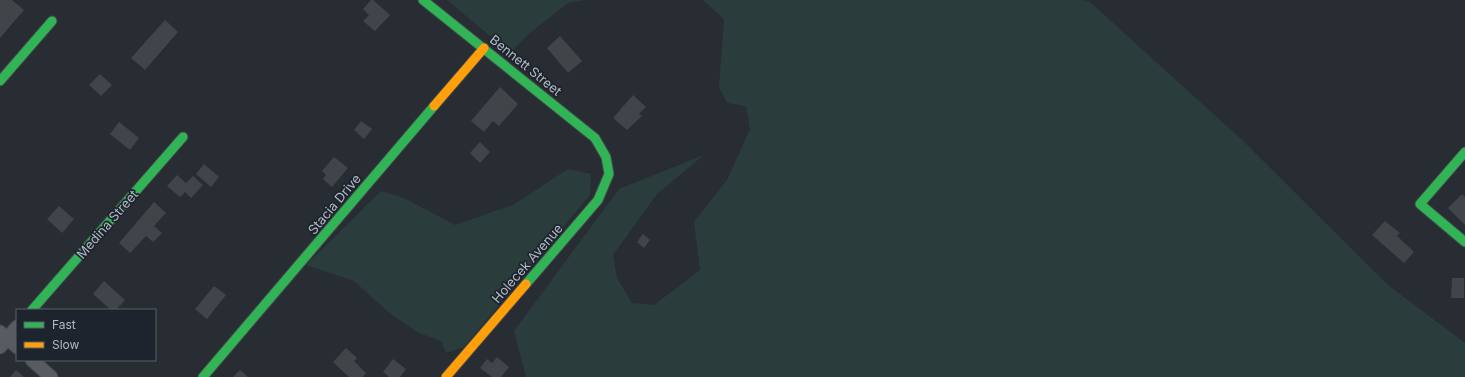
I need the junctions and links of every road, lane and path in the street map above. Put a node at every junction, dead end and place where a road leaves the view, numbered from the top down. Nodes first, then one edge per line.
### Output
1 (423, 0) edge
2 (52, 21) dead end
3 (484, 48) junction
4 (0, 80) edge
5 (183, 137) dead end
6 (1465, 152) edge
7 (606, 157) joint
8 (1465, 242) edge
9 (33, 309) edge
10 (16, 328) edge
11 (6, 341) edge
12 (33, 361) edge
13 (51, 377) edge
14 (203, 377) edge
15 (446, 377) edge

1 - 3 street, Bennett Street
2 - 4 street
3 - 7 street, Bennett Street
3 - 14 street, Stacia Drive
5 - 9 street, Medina Street
6 - 8 street
7 - 15 street, Holecek Avenue
10 - 11 street
12 - 13 street

